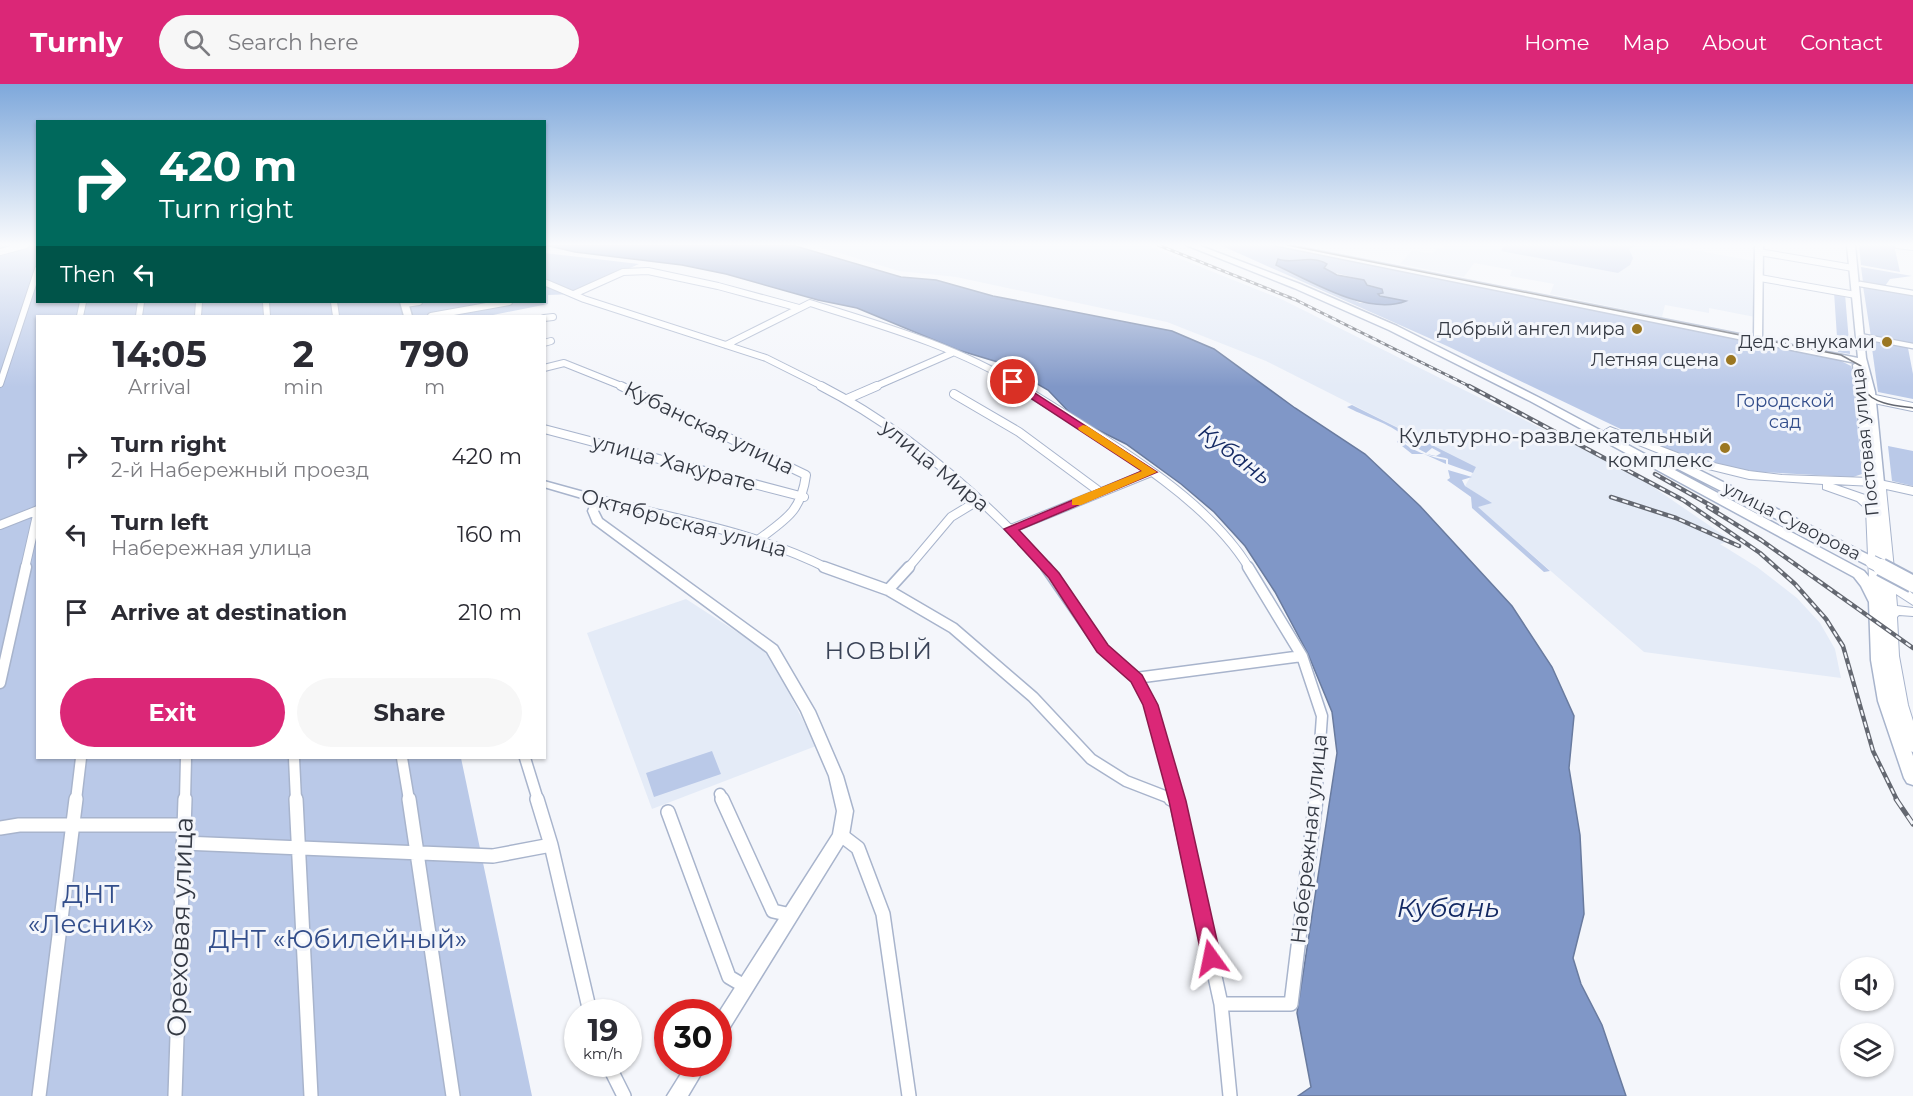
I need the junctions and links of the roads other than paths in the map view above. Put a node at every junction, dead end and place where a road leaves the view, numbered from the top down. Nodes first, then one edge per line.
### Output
1 (30, 292) edge
2 (570, 292) edge
3 (578, 292) edge
4 (736, 292) edge
5 (1311, 292) edge
6 (1322, 292) edge
7 (1514, 292) edge
8 (1760, 292) edge
9 (1839, 292) edge
10 (574, 294) junction
11 (1854, 295) junction
12 (503, 303) edge
13 (799, 308) junction
14 (437, 315) edge
15 (553, 317) dead end
16 (546, 318) edge
17 (1860, 336) junction
18 (1758, 341) junction
19 (726, 345) junction
20 (1913, 346) edge
21 (952, 353) junction
22 (1856, 360) junction
23 (546, 368) edge
24 (0, 384) edge
25 (954, 394) dead end
26 (1866, 397) junction
27 (848, 399) junction
28 (1534, 399) junction
29 (1913, 407) edge
30 (546, 430) edge
31 (1610, 430) junction
32 (1151, 472) junction
33 (1875, 482) junction
34 (546, 485) edge
35 (1100, 492) junction
36 (1913, 493) edge
37 (804, 497) junction
38 (598, 499) junction
39 (979, 500) junction
40 (1876, 503) junction
41 (1753, 504) junction
42 (36, 511) edge
43 (36, 519) edge
44 (0, 525) edge
45 (1011, 529) junction
46 (758, 540) junction
47 (1889, 581) junction
48 (1913, 584) edge
49 (888, 590) junction
50 (1913, 590) edge
51 (1877, 602) junction
52 (1913, 602) edge
53 (1913, 612) edge
54 (1890, 619) junction
55 (1302, 656) junction
56 (1136, 678) junction
57 (0, 683) edge
58 (1913, 746) edge
59 (81, 759) edge
60 (186, 759) edge
61 (294, 759) edge
62 (402, 759) edge
63 (525, 759) edge
64 (1913, 778) edge
65 (720, 794) dead end
66 (1177, 801) junction
67 (668, 812) dead end
68 (184, 825) junction
69 (72, 826) junction
70 (0, 828) edge
71 (841, 835) junction
72 (183, 843) junction
73 (551, 845) junction
74 (299, 847) junction
75 (419, 854) junction
76 (790, 915) junction
77 (747, 987) junction
78 (588, 999) edge
79 (1221, 1004) junction
80 (732, 1010) edge
81 (614, 1077) edge
82 (689, 1077) edge
83 (39, 1096) edge
84 (175, 1096) edge
85 (311, 1096) edge
86 (453, 1096) edge
87 (624, 1096) edge
88 (677, 1096) edge
89 (909, 1096) edge
90 (1230, 1096) edge

1 - 24 street
2 - 10 street, улица Мира
3 - 10 street
4 - 13 street
5 - 28 main road, улица Суворова
6 - 31 main road, улица Суворова
7 - 18 street
8 - 18 street
9 - 11 street
10 - 19 street, улица Мира
11 - 17 street, Постовая улица
11 - 22 street, Постовая улица
12 - 14 street
13 - 19 street
13 - 21 street, Набережная улица
15 - 16 street
17 - 20 street
17 - 26 street, Постовая улица
18 - 22 street
19 - 27 street, улица Мира
21 - 27 street
21 - 32 street, Набережная улица
22 - 26 street, Постовая улица
23 - 37 street, Кубанская улица
25 - 35 street
26 - 29 street
26 - 33 street, Постовая улица
27 - 39 street, улица Мира
28 - 41 main road, улица Суворова
28 - 51 main road, улица Суворова
30 - 37 street, улица Хакурате
31 - 33 main road
31 - 41 main road, улица Суворова
32 - 35 street
32 - 55 street, Набережная улица
33 - 36 main road
33 - 40 main road, Постовая улица
34 - 38 street, Октябрьская улица
35 - 45 street
36 - 40 street
37 - 46 street, Кубанская улица
38 - 46 street, Октябрьская улица
38 - 71 street
39 - 45 street, улица Мира
39 - 49 street
40 - 41 main road
40 - 47 main road, Постовая улица
40 - 51 main road, Постовая улица
41 - 48 main road, улица Суворова, bridge
41 - 50 main road, улица Суворова
42 - 44 street
43 - 57 street
45 - 56 street, улица Мира
46 - 49 street, Октябрьская улица
47 - 52 main road
47 - 54 main road, Постовая улица
49 - 66 street, Октябрьская улица
51 - 64 main road
53 - 54 main road
54 - 58 main road, Постовая улица
55 - 56 street
55 - 79 street, Набережная улица
56 - 66 street, улица Мира
59 - 69 street
60 - 68 street, Ореховая улица
61 - 74 street
62 - 75 street
63 - 73 street
65 - 76 street
66 - 79 street, улица Мира
67 - 77 street
68 - 69 street
68 - 72 street, Ореховая улица
69 - 70 street
69 - 83 street
71 - 76 street
71 - 89 street
72 - 74 street
72 - 84 street, Ореховая улица
73 - 75 street
73 - 78 street
74 - 75 street
74 - 85 street
75 - 86 street
76 - 77 street
77 - 80 street
79 - 90 street, улица Мира
81 - 87 street
82 - 88 street

